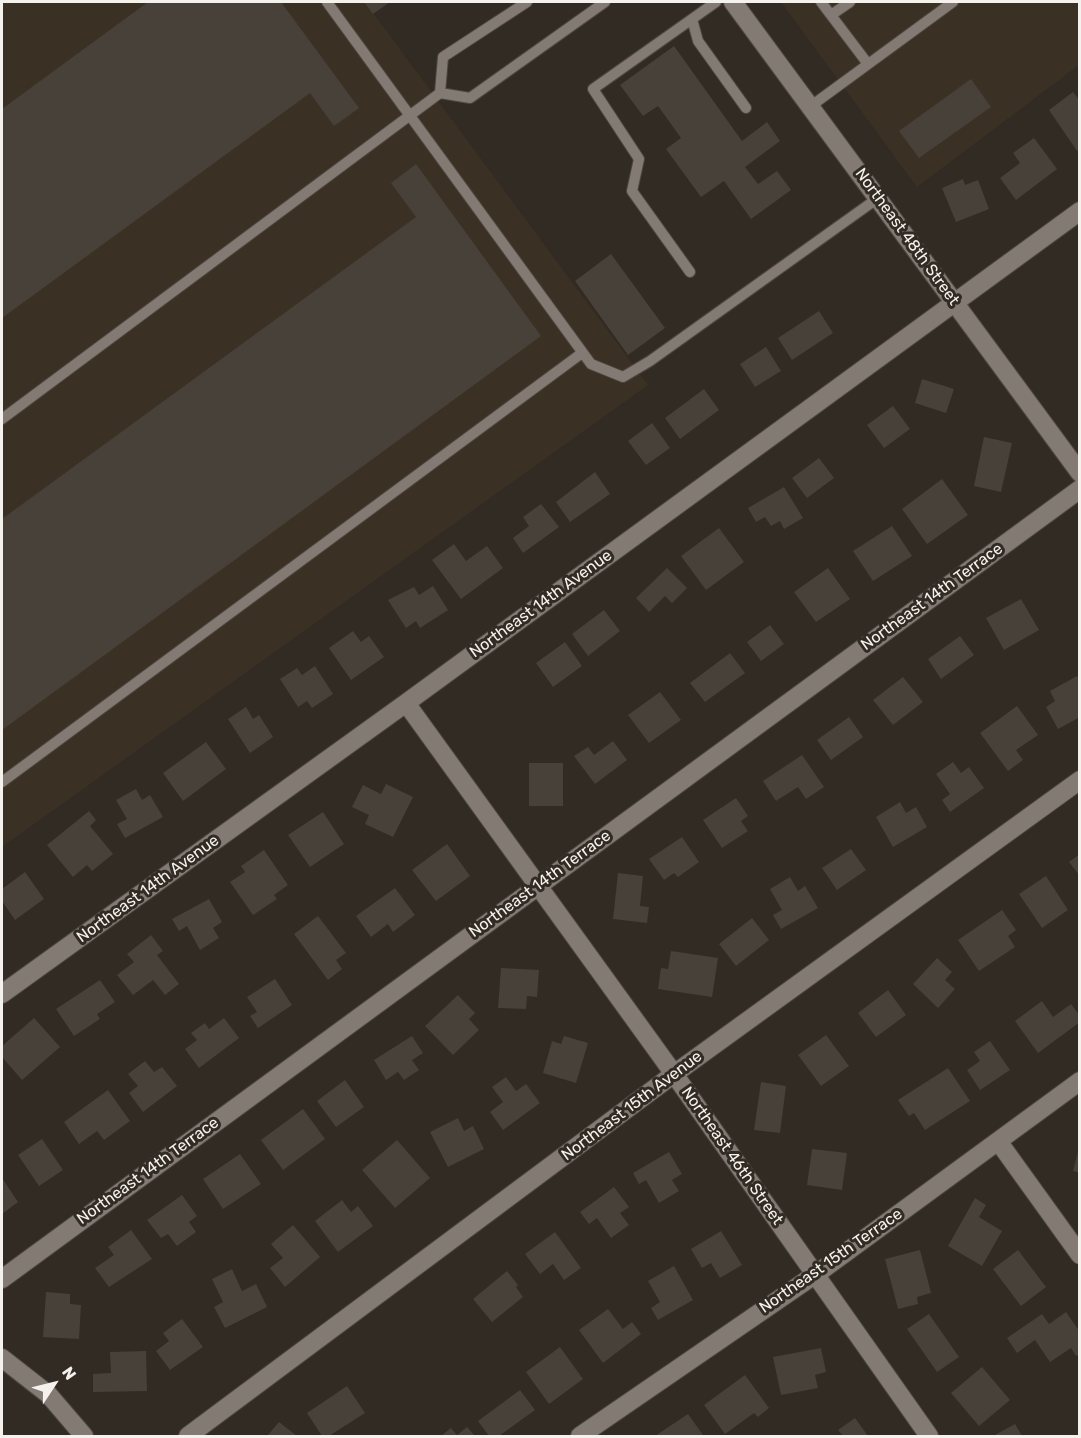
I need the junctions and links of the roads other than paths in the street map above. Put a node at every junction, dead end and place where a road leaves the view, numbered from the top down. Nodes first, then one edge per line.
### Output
1 (327, 2) edge
2 (527, 2) edge
3 (604, 2) edge
4 (716, 2) edge
5 (733, 2) edge
6 (821, 2) edge
7 (850, 2) edge
8 (953, 2) edge
9 (831, 15) junction
10 (692, 19) junction
11 (868, 64) junction
12 (440, 93) junction
13 (811, 106) junction
14 (746, 108) dead end
15 (410, 116) junction
16 (878, 198) junction
17 (1080, 211) edge
18 (690, 272) dead end
19 (955, 302) junction
20 (582, 353) junction
21 (2, 419) edge
22 (1080, 473) edge
23 (1080, 489) edge
24 (406, 703) junction
25 (1080, 780) edge
26 (2, 782) edge
27 (537, 886) junction
28 (2, 994) edge
29 (674, 1074) junction
30 (1080, 1081) edge
31 (998, 1141) junction
32 (1080, 1255) edge
33 (816, 1274) junction
34 (2, 1279) edge
35 (2, 1358) edge
36 (84, 1437) edge
37 (188, 1437) edge
38 (580, 1437) edge
39 (929, 1437) edge

1 - 15 lane
2 - 12 lane
3 - 12 lane
4 - 10 lane
5 - 13 street, Northeast 48th Street
6 - 9 lane
7 - 9 lane
8 - 11 lane
9 - 11 lane
10 - 14 lane
10 - 18 lane
11 - 13 lane
12 - 15 lane
13 - 16 street, Northeast 48th Street
15 - 20 lane
15 - 21 lane
16 - 19 street, Northeast 48th Street
16 - 20 lane
17 - 19 street, Northeast 14th Avenue
19 - 22 street, Northeast 48th Street
19 - 24 street, Northeast 14th Avenue
20 - 26 lane
23 - 27 street, Northeast 14th Terrace
24 - 27 street, Northeast 46th Street
24 - 28 street, Northeast 14th Avenue
25 - 29 street, Northeast 15th Avenue
27 - 29 street, Northeast 46th Street
27 - 34 street, Northeast 14th Terrace
29 - 33 street, Northeast 46th Street
29 - 37 street, Northeast 15th Avenue
30 - 31 street, Northeast 15th Terrace
31 - 32 street
31 - 33 street, Northeast 15th Terrace
33 - 38 street, Northeast 15th Terrace
33 - 39 street, Northeast 46th Street
35 - 36 street

